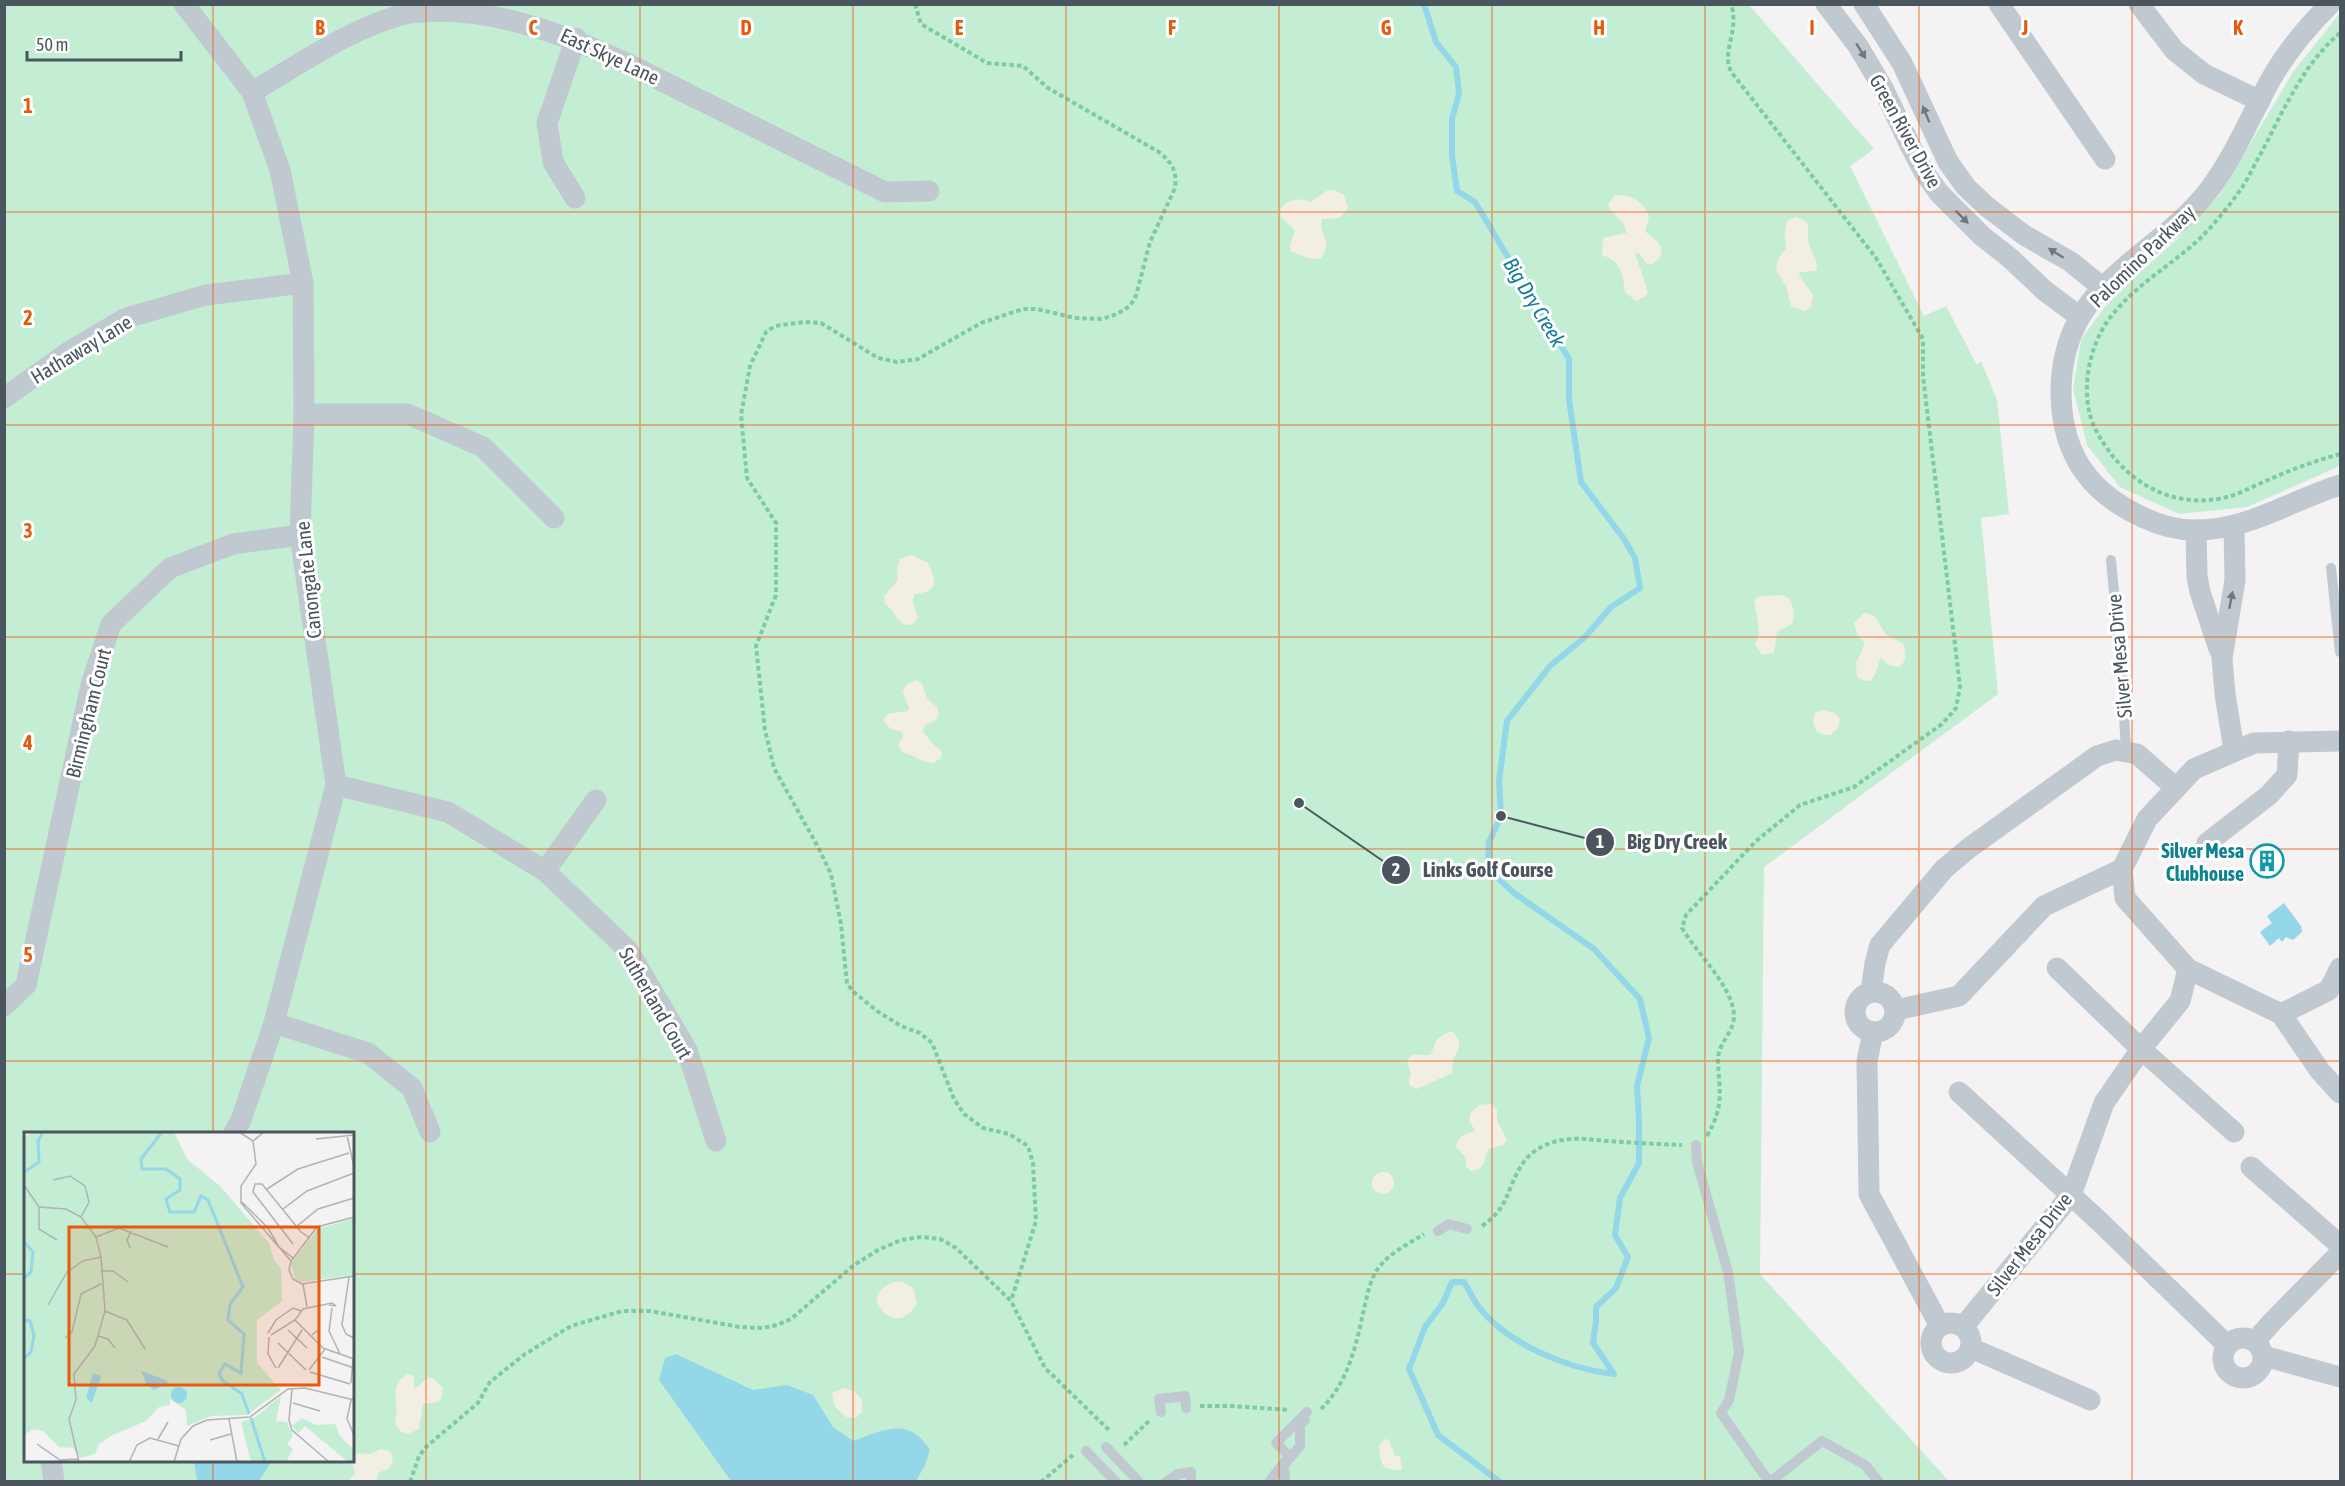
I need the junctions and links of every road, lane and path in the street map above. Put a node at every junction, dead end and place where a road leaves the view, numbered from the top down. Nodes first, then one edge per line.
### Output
1 (184, 4) edge
2 (915, 4) edge
3 (1731, 4) edge
4 (1826, 4) edge
5 (1864, 4) edge
6 (1999, 4) edge
7 (2139, 4) edge
8 (2330, 4) edge
9 (2340, 33) edge
10 (576, 38) junction
11 (252, 92) junction
12 (2260, 101) junction
13 (2105, 159) dead end
14 (929, 190) dead end
15 (575, 198) dead end
16 (303, 283) junction
17 (2103, 288) junction
18 (2080, 317) junction
19 (4, 398) edge
20 (304, 414) junction
21 (2340, 454) edge
22 (2340, 485) edge
23 (554, 518) dead end
24 (2234, 526) junction
25 (2196, 530) junction
26 (300, 535) junction
27 (2111, 560) dead end
28 (2331, 568) dead end
29 (2340, 652) edge
30 (2222, 658) junction
31 (2289, 741) junction
32 (2340, 741) edge
33 (2234, 750) junction
34 (2127, 752) junction
35 (336, 785) junction
36 (2176, 788) junction
37 (596, 800) dead end
38 (2207, 843) dead end
39 (2122, 869) junction
40 (545, 871) junction
41 (2057, 968) dead end
42 (2340, 968) edge
43 (2188, 969) junction
44 (1871, 992) junction
45 (4, 1006) edge
46 (1896, 1010) junction
47 (2281, 1014) junction
48 (274, 1023) junction
49 (1873, 1032) junction
50 (2141, 1049) junction
51 (1959, 1092) dead end
52 (2340, 1093) edge
53 (234, 1132) edge
54 (430, 1132) dead end
55 (2234, 1132) dead end
56 (716, 1141) dead end
57 (1664, 1144) dead end
58 (1696, 1145) joint
59 (2251, 1167) dead end
60 (2071, 1195) junction
61 (1467, 1229) joint
62 (1438, 1232) joint
63 (2340, 1245) edge
64 (2340, 1253) edge
65 (1011, 1300) junction
66 (1940, 1326) junction
67 (1963, 1327) junction
68 (2227, 1345) junction
69 (1971, 1348) junction
70 (2260, 1348) junction
71 (2340, 1377) edge
72 (2090, 1400) dead end
73 (1186, 1407) joint
74 (1161, 1412) joint
75 (1311, 1412) junction
76 (1106, 1447) dead end
77 (1086, 1450) dead end
78 (51, 1462) edge
79 (54, 1482) edge
80 (410, 1482) edge
81 (1116, 1482) edge
82 (1139, 1482) edge
83 (1166, 1482) edge
84 (1191, 1482) edge
85 (1269, 1482) edge
86 (1285, 1482) edge
87 (1769, 1482) edge
88 (1879, 1482) edge

1 - 11 street, Canongate Lane
2 - 65 path
3 - 58 path
4 -> 18 street, Green River Drive
17 -> 5 street, Green River Drive
6 - 13 street
7 - 12 street
8 - 12 street, Palomino Parkway
9 - 21 path
10 - 11 street, East Skye Lane
10 - 14 street, East Skye Lane
10 - 15 street
11 - 16 street, Canongate Lane
12 - 17 street, Palomino Parkway
16 - 19 street, Hathaway Lane
16 - 20 street, Canongate Lane
17 - 18 street, Palomino Parkway
18 - 25 street, Palomino Parkway
20 - 23 street
20 - 26 street, Canongate Lane
22 - 24 street, Palomino Parkway
24 - 25 street, Palomino Parkway
30 -> 24 street
25 - 30 street
26 - 35 street, Canongate Lane
26 - 45 street, Birmingham Court
27 - 34 lane, Silver Mesa Drive
28 - 29 lane
30 - 33 street
31 - 32 street
31 - 33 street
31 - 38 street
33 - 36 street
34 - 36 street
34 - 44 street
35 - 40 street, Sutherland Court
35 - 48 street, Canongate Lane
36 - 39 street
37 - 40 street
39 - 43 street
39 - 46 street
40 - 56 street, Sutherland Court
41 - 50 street
42 - 47 street
43 - 47 street
43 - 50 street, Silver Mesa Drive
44 - 46 street
44 - 49 street
46 - 49 street
47 - 52 street
48 - 53 street, Canongate Lane
48 - 54 street
49 - 66 street
50 - 55 street
50 - 60 street, Silver Mesa Drive
51 - 60 street
57 - 61 path
58 - 87 lane
59 - 63 street
60 - 67 street, Silver Mesa Drive
60 - 68 street
61 - 62 lane
62 - 75 path
64 - 70 street
65 - 74 path
65 - 80 path
66 - 67 street
66 - 69 street
67 - 69 street
68 - 70 street
68 - 70 street
69 - 72 street
70 - 71 street
73 - 74 lane
73 - 75 path
75 - 85 lane
75 - 86 lane
76 - 82 lane
77 - 81 lane
78 - 79 street
83 - 84 lane
87 - 88 lane

